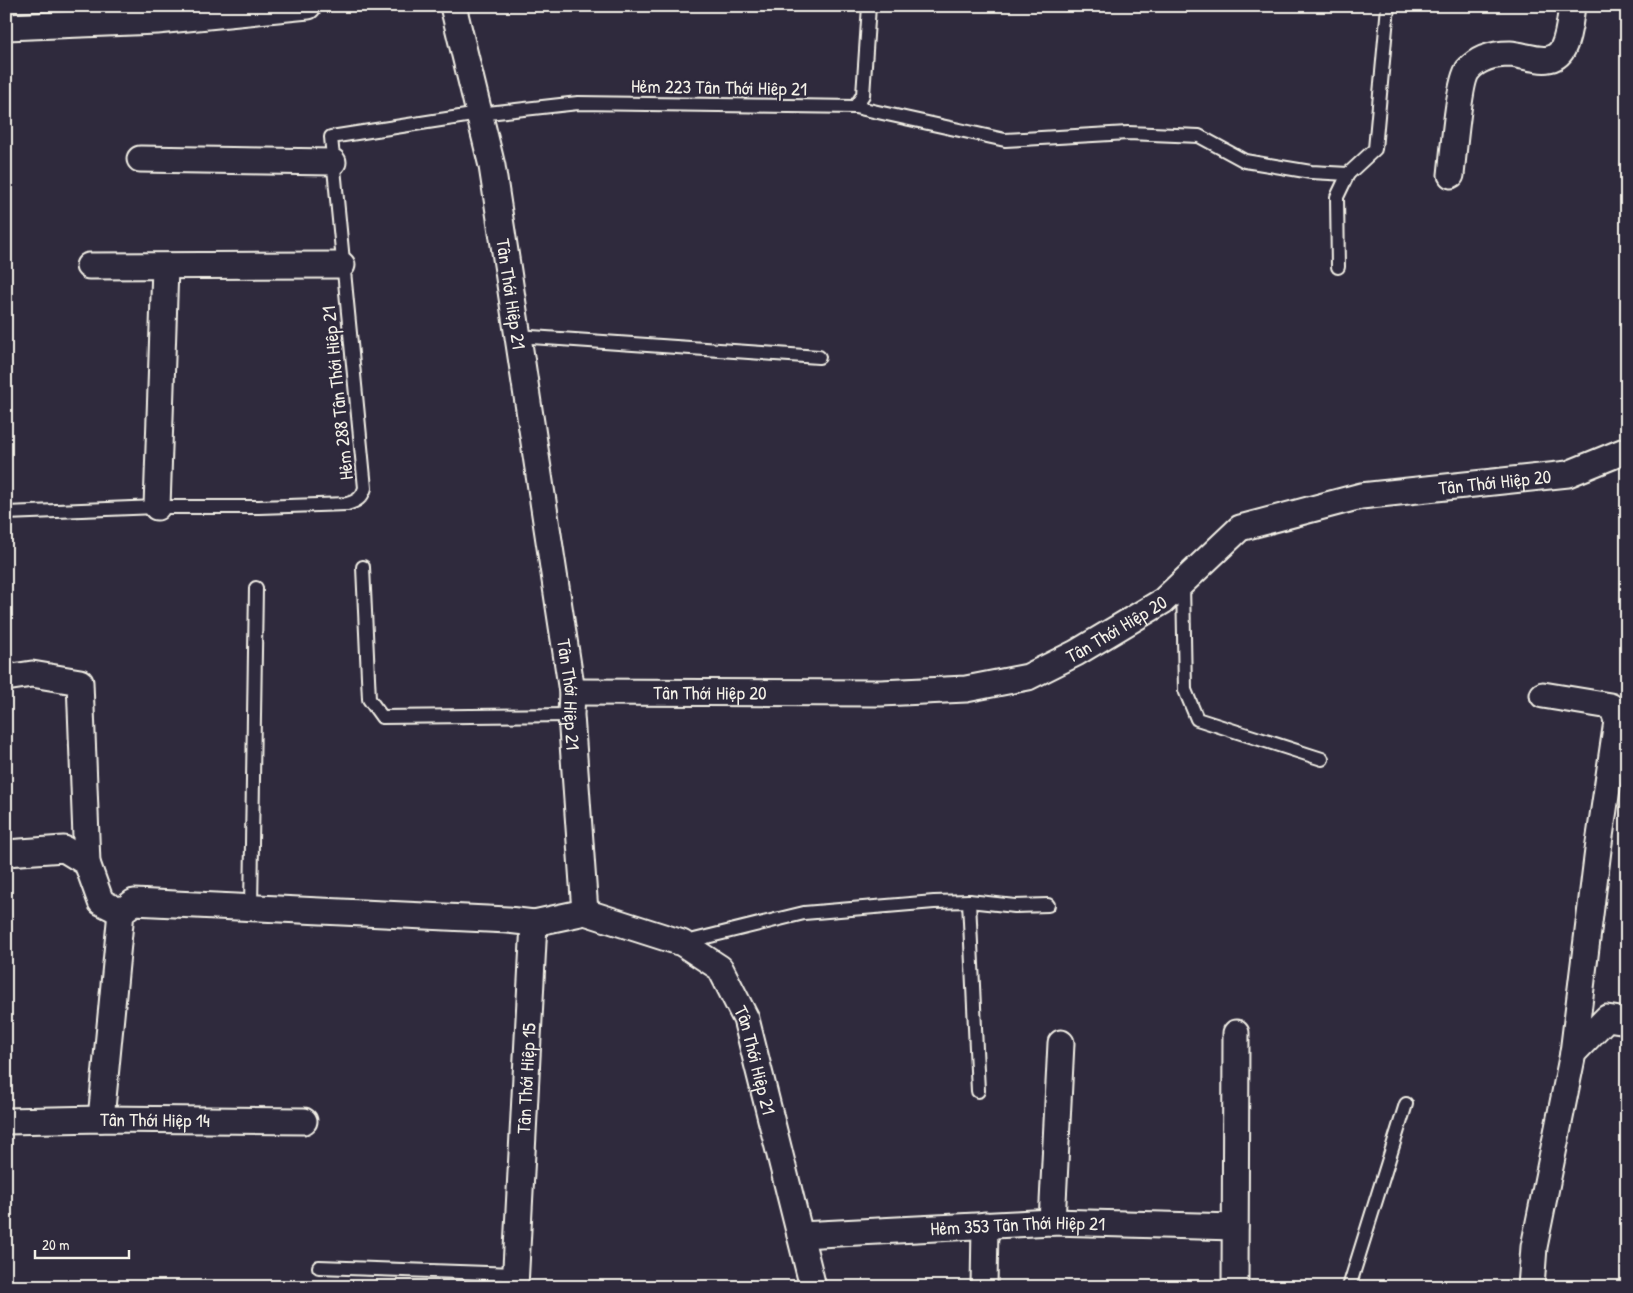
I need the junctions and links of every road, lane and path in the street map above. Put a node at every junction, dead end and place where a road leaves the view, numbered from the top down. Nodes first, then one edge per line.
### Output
1 (308, 6) edge
2 (453, 6) edge
3 (869, 6) edge
4 (1388, 6) edge
5 (1572, 6) edge
6 (6, 27) edge
7 (855, 107) junction
8 (479, 114) junction
9 (140, 159) dead end
10 (333, 162) junction
11 (1348, 174) junction
12 (1451, 175) dead end
13 (342, 264) junction
14 (89, 266) dead end
15 (165, 267) junction
16 (1338, 267) dead end
17 (517, 336) junction
18 (819, 357) dead end
19 (1627, 450) edge
20 (157, 507) junction
21 (6, 512) edge
22 (363, 567) dead end
23 (1183, 582) junction
24 (256, 588) dead end
25 (6, 678) edge
26 (1543, 695) dead end
27 (572, 704) junction
28 (1322, 759) dead end
29 (6, 853) edge
30 (87, 863) junction
31 (969, 901) junction
32 (1048, 905) dead end
33 (251, 907) junction
34 (121, 912) junction
35 (585, 912) junction
36 (534, 923) junction
37 (682, 943) junction
38 (1627, 1022) edge
39 (1236, 1033) dead end
40 (1060, 1042) dead end
41 (1573, 1053) junction
42 (978, 1091) dead end
43 (1406, 1104) dead end
44 (101, 1119) junction
45 (6, 1121) edge
46 (304, 1121) dead end
47 (1052, 1222) junction
48 (985, 1225) junction
49 (1235, 1228) junction
50 (800, 1235) junction
51 (319, 1267) dead end
52 (515, 1280) edge
53 (813, 1287) edge
54 (984, 1287) edge
55 (1234, 1287) edge
56 (1349, 1287) edge
57 (1531, 1287) edge

1 - 6 street
2 - 8 street, Tân Thới Hiệp 21
3 - 7 lane
4 - 11 lane
5 - 12 street
7 - 8 lane, Hẻm 223 Tân Thới Hiêp 21
7 - 11 lane, Hẻm 223 Tân Thới Hiêp 21
8 - 10 lane, Hẻm 288 Tân Thới Hiêp 21
8 - 17 street, Tân Thới Hiệp 21
9 - 10 street
10 - 13 lane, Hẻm 288 Tân Thới Hiêp 21
11 - 16 lane
13 - 15 street
13 - 20 lane, Hẻm 288 Tân Thới Hiêp 21
14 - 15 street
15 - 20 street
17 - 18 lane
17 - 27 street, Tân Thới Hiệp 21
19 - 23 street, Tân Thới Hiệp 20
20 - 21 lane, Hẻm 288 Tân Thới Hiêp 21
22 - 27 lane
23 - 27 street, Tân Thới Hiệp 20
23 - 28 lane
24 - 33 lane
25 - 30 street
26 - 41 street
27 - 35 street, Tân Thới Hiệp 21
29 - 30 street
30 - 34 street
31 - 32 lane
31 - 37 lane
31 - 42 lane
33 - 34 street
33 - 36 street
34 - 44 street
35 - 36 street
35 - 37 street, Tân Thới Hiệp 21
36 - 52 street, Tân Thới Hiệp 15
37 - 50 street, Tân Thới Hiệp 21
38 - 41 street
39 - 49 street
40 - 47 street
41 - 57 street
43 - 56 lane
44 - 45 street, Tân Thới Hiệp 14
44 - 46 street, Tân Thới Hiệp 14
47 - 48 street, Hẻm 353 Tân Thới Hiệp 21
47 - 49 street, Hẻm 353 Tân Thới Hiệp 21
48 - 50 street, Hẻm 353 Tân Thới Hiệp 21
48 - 54 street
49 - 55 street
50 - 53 street, Tân Thới Hiệp 21
51 - 52 lane

